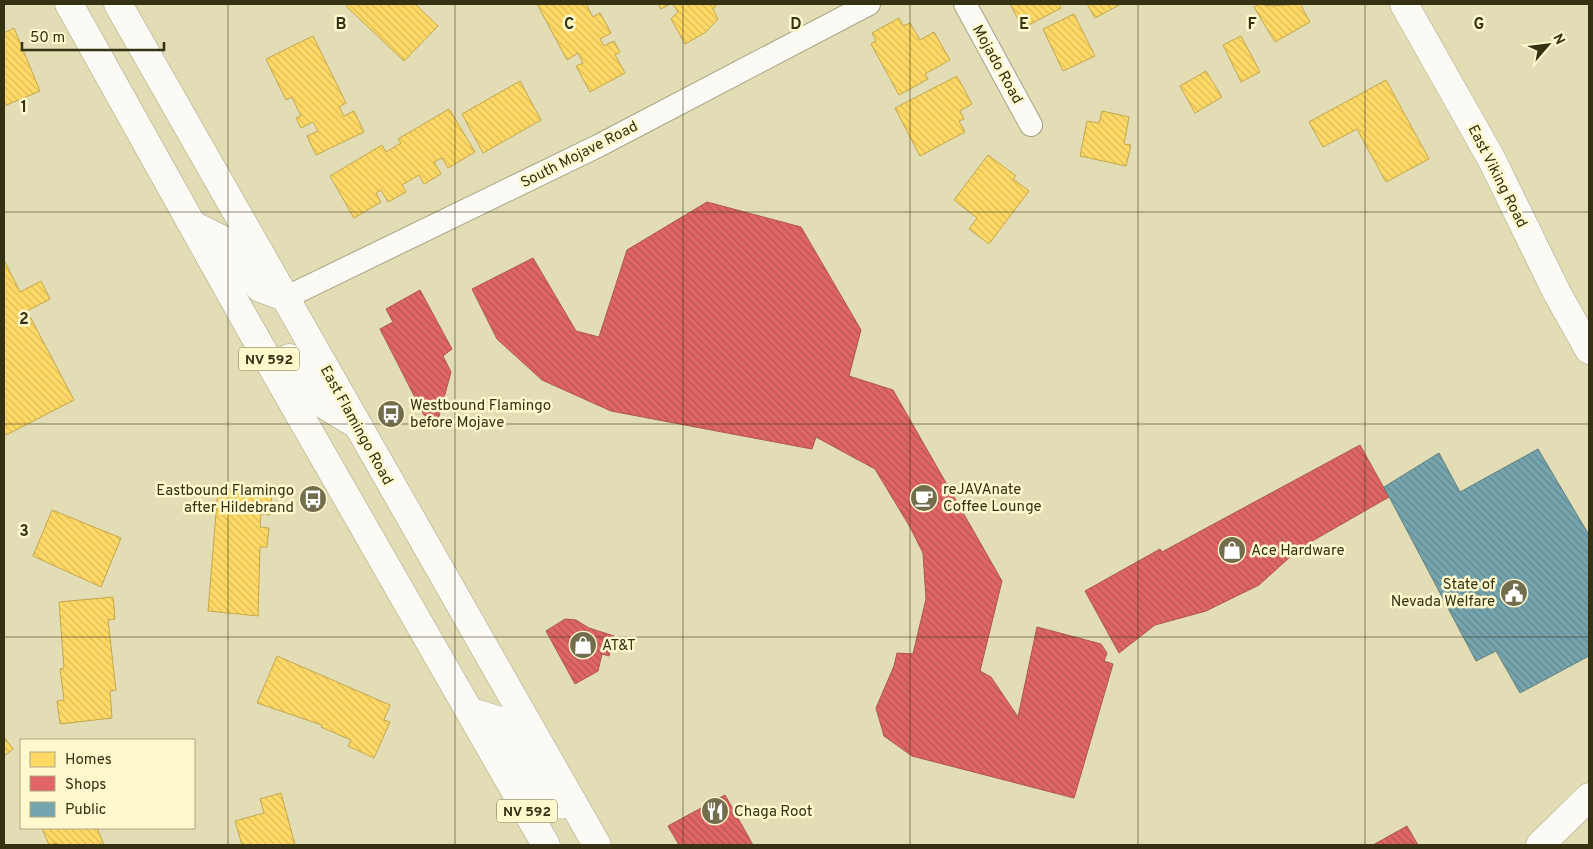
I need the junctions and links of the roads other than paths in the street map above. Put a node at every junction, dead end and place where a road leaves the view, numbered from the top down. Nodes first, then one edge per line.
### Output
1 (69, 4) edge
2 (118, 4) edge
3 (868, 4) edge
4 (965, 4) edge
5 (1404, 4) edge
6 (1031, 125) dead end
7 (192, 225) junction
8 (285, 298) junction
9 (259, 343) junction
10 (1589, 350) edge
11 (358, 425) junction
12 (470, 712) junction
13 (1589, 797) edge
14 (572, 801) junction
15 (543, 841) edge
16 (567, 845) edge
17 (597, 845) edge
18 (1540, 845) edge

1 - 7 main road, NV 592
2 - 8 main road, East Flamingo Road / NV 592
3 - 8 street, South Mojave Road
4 - 6 street, Mojado Road
5 - 10 main road, East Viking Road
7 - 8 main road
7 - 9 main road, NV 592
8 - 11 main road, East Flamingo Road / NV 592
9 - 11 main road
9 - 12 main road, NV 592
11 - 14 main road, East Flamingo Road / NV 592
12 - 14 main road
12 - 15 main road, NV 592
13 - 18 main road
14 - 17 main road, East Flamingo Road / NV 592
15 - 16 main road

